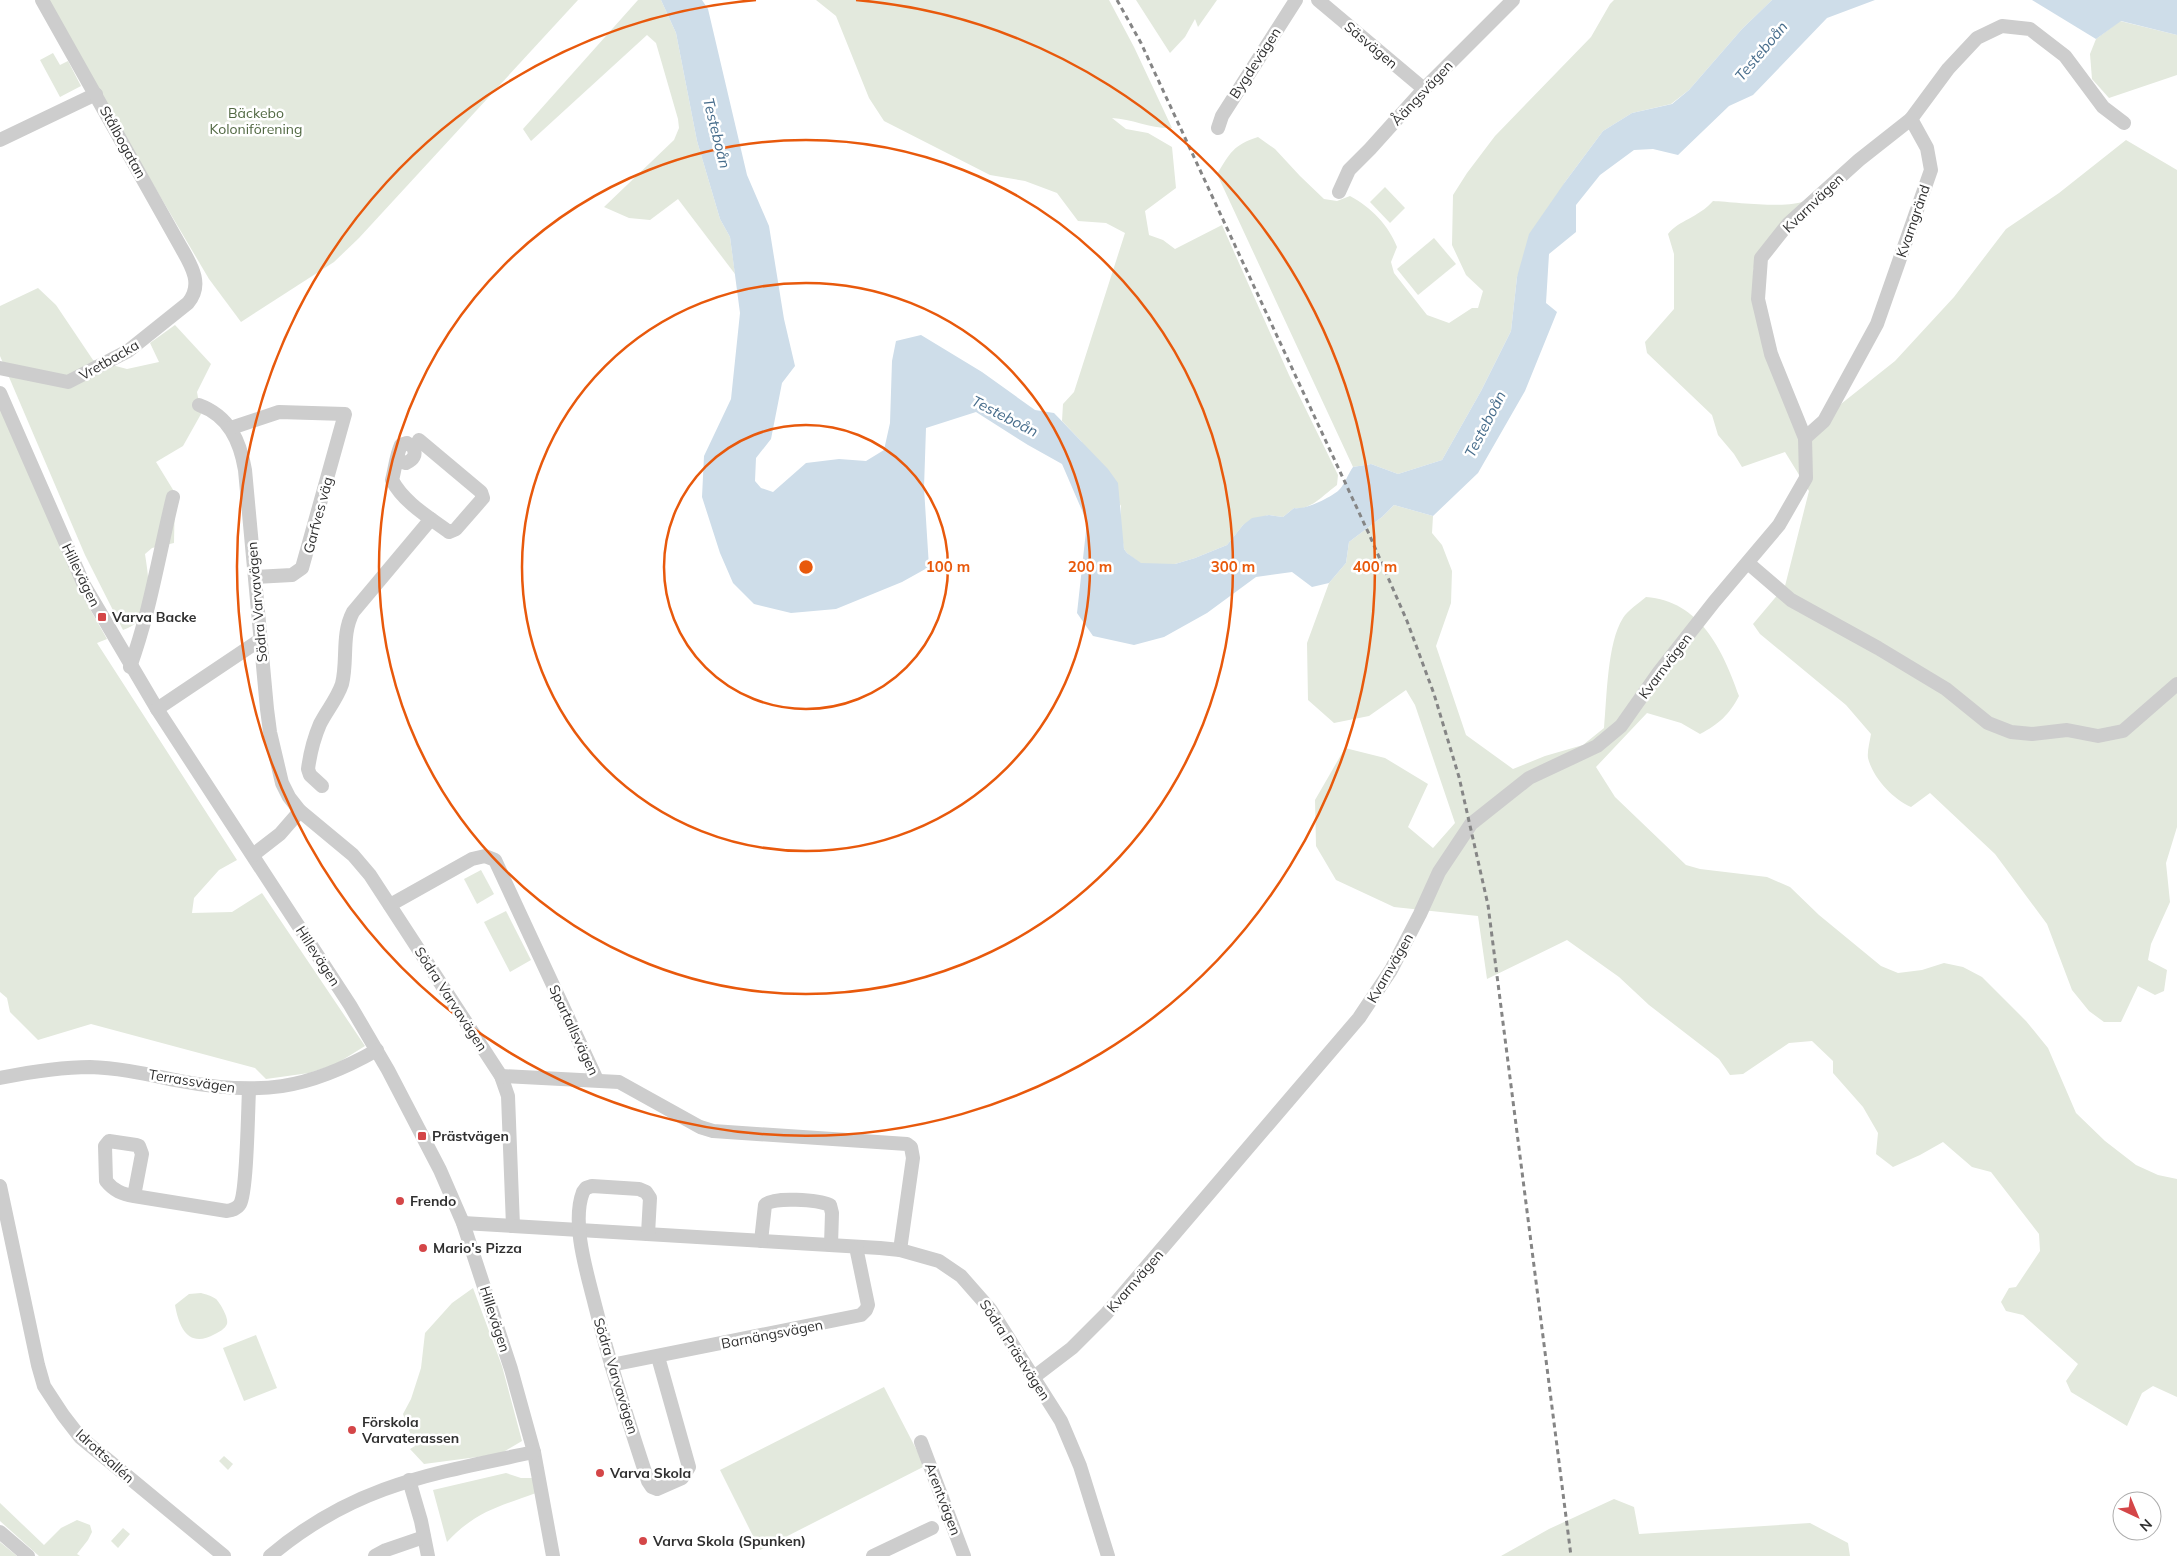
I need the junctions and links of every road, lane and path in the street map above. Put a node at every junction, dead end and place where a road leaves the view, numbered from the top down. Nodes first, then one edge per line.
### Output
1 (42, 0) edge
2 (1296, 0) edge
3 (1318, 0) edge
4 (1513, 0) edge
5 (1424, 89) junction
6 (96, 94) junction
7 (1912, 119) junction
8 (2124, 123) dead end
9 (1218, 128) dead end
10 (0, 140) edge
11 (1339, 192) dead end
12 (196, 287) joint
13 (0, 368) edge
14 (0, 393) edge
15 (199, 405) dead end
16 (231, 428) junction
17 (1805, 438) junction
18 (419, 440) dead end
19 (397, 460) dead end
20 (173, 497) dead end
21 (431, 519) junction
22 (1748, 562) junction
23 (255, 577) junction
24 (260, 640) junction
25 (130, 667) junction
26 (2177, 684) edge
27 (156, 709) junction
28 (322, 786) dead end
29 (300, 811) junction
30 (253, 855) junction
31 (390, 905) junction
32 (377, 1050) junction
33 (500, 1076) junction
34 (0, 1078) edge
35 (597, 1080) junction
36 (249, 1090) junction
37 (0, 1186) edge
38 (134, 1196) dead end
39 (462, 1223) junction
40 (513, 1226) junction
41 (580, 1230) junction
42 (648, 1234) junction
43 (761, 1240) junction
44 (831, 1245) junction
45 (856, 1247) junction
46 (900, 1250) junction
47 (658, 1357) junction
48 (610, 1365) junction
49 (1034, 1377) junction
50 (921, 1442) dead end
51 (534, 1452) junction
52 (409, 1480) junction
53 (932, 1528) dead end
54 (0, 1532) edge
55 (424, 1537) junction
56 (28, 1556) edge
57 (224, 1556) edge
58 (270, 1556) edge
59 (375, 1556) edge
60 (428, 1556) edge
61 (553, 1556) edge
62 (873, 1556) edge
63 (964, 1556) edge
64 (1108, 1556) edge

1 - 6 street, Stålbogatan
2 - 9 street, Bygdevägen
3 - 5 street, Säsvägen
4 - 5 street, Åängsvägen
5 - 11 street, Åängsvägen
6 - 10 street
6 - 12 street, Stålbogatan
7 - 8 street, Kvarnvägen
7 - 17 street, Kvarngränd
7 - 17 street, Kvarnvägen
12 - 13 street, Vretbacka
14 - 25 street, Hillevägen
15 - 16 street, Södra Varvavägen
16 - 23 street, Södra Varvavägen
16 - 23 street, Garfves väg
17 - 22 street, Kvarnvägen
18 - 21 street
19 - 21 street
20 - 25 street
21 - 28 street
22 - 26 street
22 - 49 street, Kvarnvägen
23 - 24 street, Södra Varvavägen
24 - 27 street
24 - 29 street, Södra Varvavägen
25 - 27 street, Hillevägen
27 - 30 street, Hillevägen
29 - 30 street
29 - 31 street, Södra Varvavägen
30 - 32 street, Hillevägen
31 - 33 street, Södra Varvavägen
31 - 35 street, Spartallsvägen
32 - 36 street, Terrassvägen
32 - 39 street, Hillevägen
33 - 35 street
33 - 40 street, Södra Varvavägen
34 - 36 street, Terrassvägen
35 - 46 street, Spartallsvägen
36 - 38 street
37 - 57 street, Idrottsallén
39 - 40 street, Södra Prästvägen
39 - 51 street, Hillevägen
40 - 41 street, Södra Prästvägen
41 - 42 street, Södra Prästvägen
41 - 42 street
41 - 48 street, Södra Varvavägen
42 - 43 street, Södra Prästvägen
43 - 44 street, Södra Prästvägen
43 - 44 street
44 - 45 street, Södra Prästvägen
45 - 46 street, Södra Prästvägen
45 - 47 street, Barnängsvägen
46 - 49 street, Södra Prästvägen
47 - 48 street, Barnängsvägen
47 - 48 street, Södra Varvavägen
49 - 64 street, Södra Prästvägen
50 - 63 street, Arentvägen
51 - 52 street
51 - 61 street, Hillevägen
52 - 55 street
52 - 58 street
53 - 62 street
54 - 56 street
55 - 59 street
55 - 60 street

